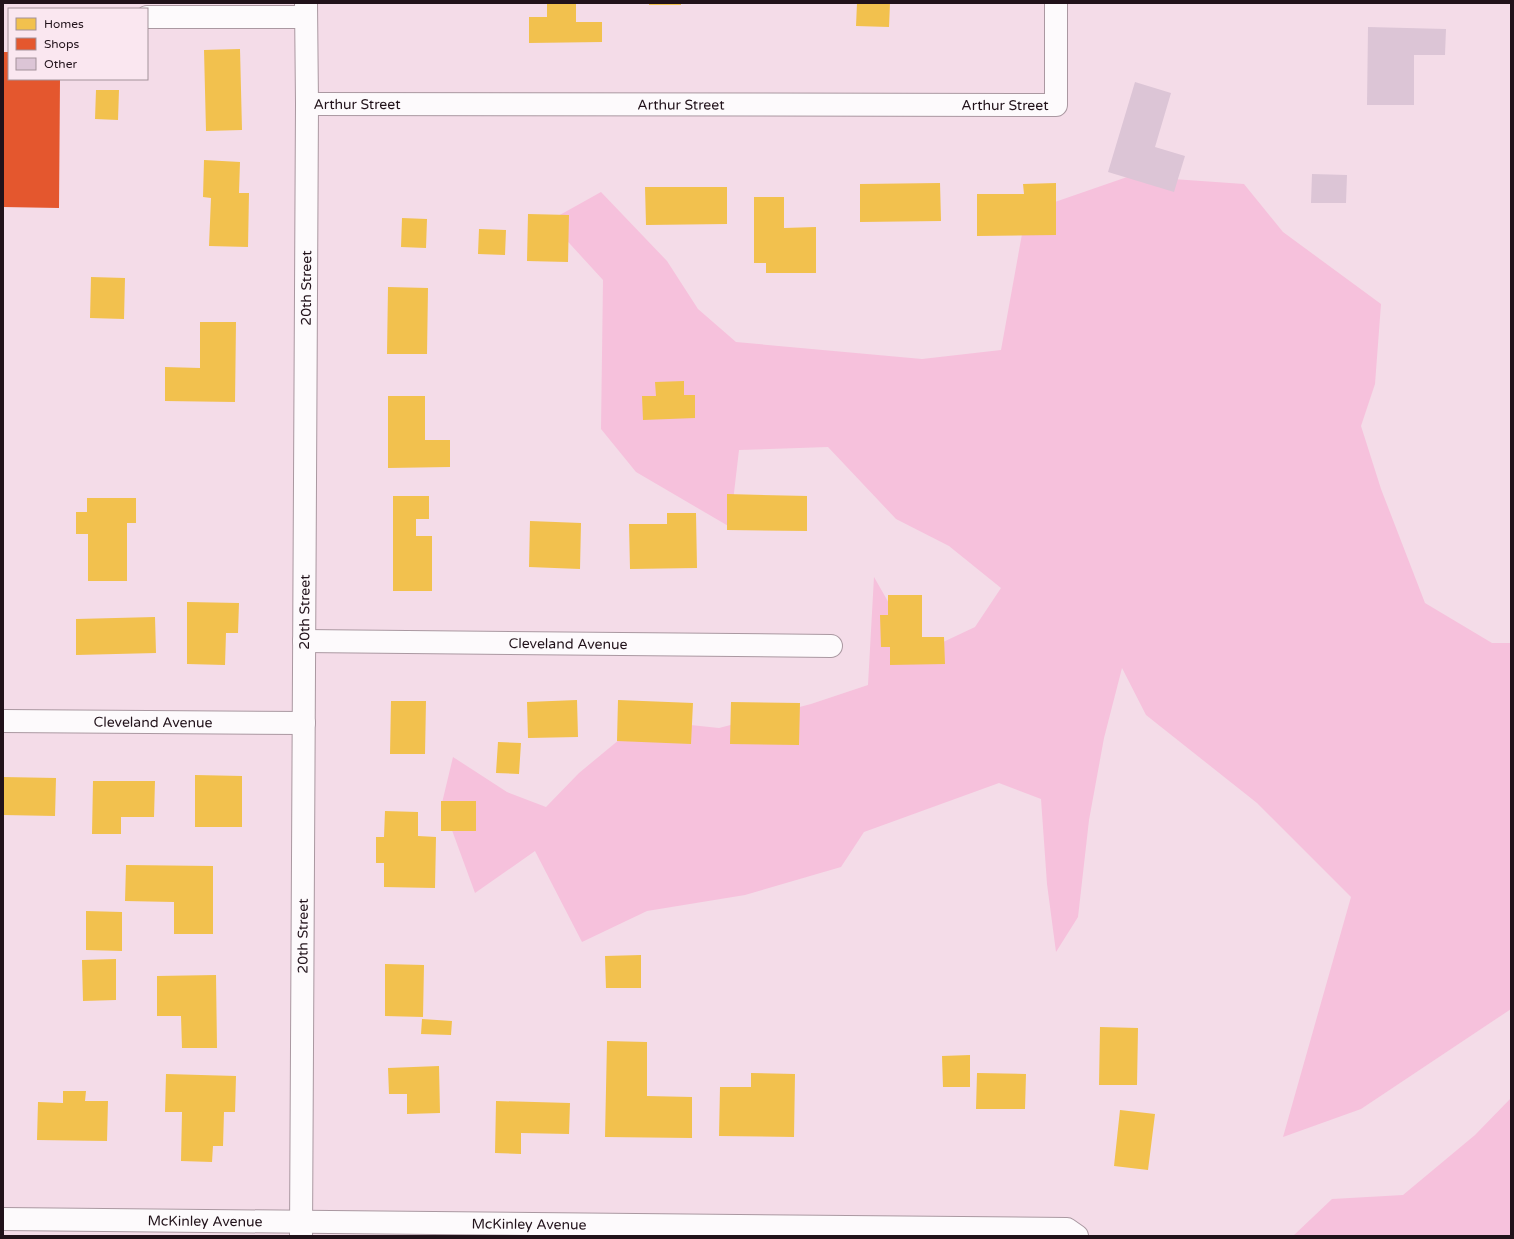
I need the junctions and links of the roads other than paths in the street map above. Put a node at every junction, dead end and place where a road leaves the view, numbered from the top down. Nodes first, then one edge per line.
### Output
1 (1056, 3) edge
2 (306, 10) edge
3 (148, 17) edge
4 (307, 104) junction
5 (304, 641) junction
6 (831, 646) dead end
7 (3, 721) edge
8 (304, 722) junction
9 (3, 1219) edge
10 (301, 1229) edge
11 (934, 1232) edge
12 (1077, 1236) edge

1 - 4 street, Arthur Street
2 - 3 street
2 - 4 street, 20th Street
4 - 5 street, 20th Street
5 - 6 street, Cleveland Avenue
5 - 8 street, 20th Street
7 - 8 street, Cleveland Avenue
8 - 10 street, 20th Street
9 - 10 street, McKinley Avenue
10 - 11 street, McKinley Avenue
11 - 12 street, McKinley Avenue

